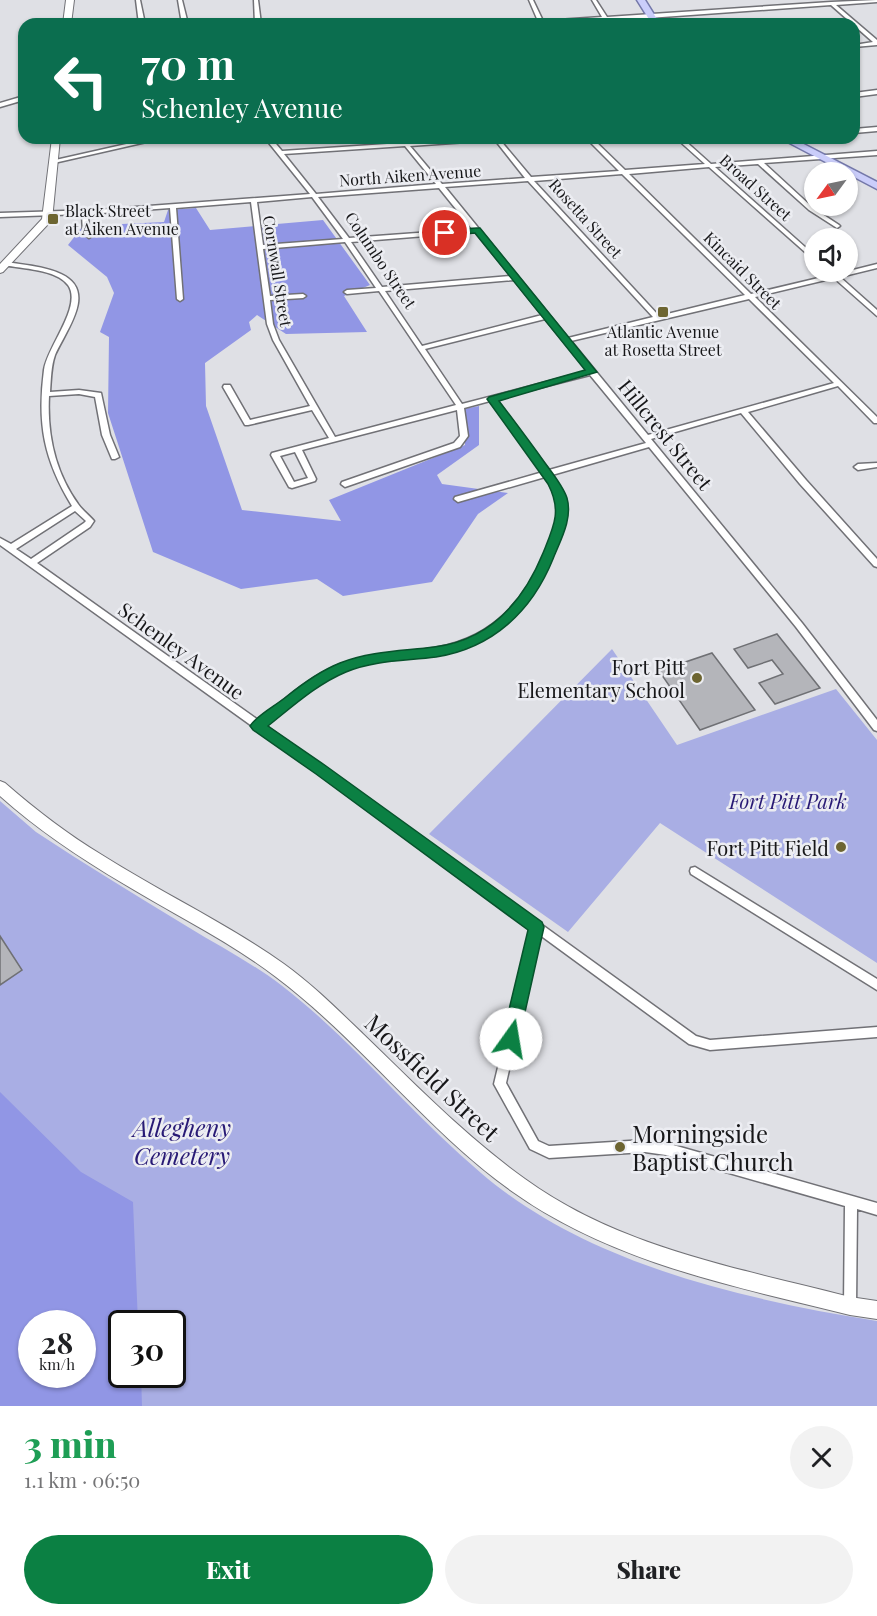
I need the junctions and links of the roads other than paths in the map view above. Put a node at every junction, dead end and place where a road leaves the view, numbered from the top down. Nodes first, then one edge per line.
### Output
1 (70, 0) edge
2 (138, 0) edge
3 (180, 0) edge
4 (256, 0) edge
5 (531, 0) edge
6 (594, 0) edge
7 (642, 0) edge
8 (877, 1) edge
9 (830, 2) edge
10 (651, 16) junction
11 (68, 18) edge
12 (141, 18) edge
13 (184, 18) edge
14 (258, 18) edge
15 (540, 18) edge
16 (605, 18) edge
17 (621, 18) edge
18 (848, 18) edge
19 (860, 28) edge
20 (877, 43) edge
21 (860, 45) edge
22 (877, 92) edge
23 (860, 95) edge
24 (18, 100) edge
25 (0, 105) edge
26 (877, 129) edge
27 (860, 130) edge
28 (55, 144) edge
29 (133, 144) edge
30 (273, 144) edge
31 (407, 144) joint
32 (501, 144) edge
33 (595, 144) edge
34 (687, 144) edge
35 (796, 144) edge
36 (280, 153) junction
37 (877, 153) edge
38 (822, 158) junction
39 (54, 161) junction
40 (760, 163) junction
41 (713, 166) junction
42 (625, 173) junction
43 (530, 179) junction
44 (441, 186) junction
45 (877, 186) edge
46 (315, 195) junction
47 (254, 200) junction
48 (173, 206) junction
49 (85, 212) junction
50 (48, 214) junction
51 (0, 215) edge
52 (837, 226) dead end
53 (477, 230) junction
54 (89, 236) dead end
55 (346, 241) junction
56 (260, 247) junction
57 (804, 249) edge
58 (877, 266) edge
59 (3, 267) edge
60 (858, 269) edge
61 (516, 278) junction
62 (804, 282) edge
63 (842, 282) edge
64 (379, 289) junction
65 (347, 292) dead end
66 (303, 296) dead end
67 (751, 297) junction
68 (267, 298) junction
69 (180, 299) dead end
70 (877, 314) edge
71 (547, 316) junction
72 (656, 317) junction
73 (566, 340) junction
74 (421, 348) junction
75 (592, 372) junction
76 (838, 384) junction
77 (227, 387) dead end
78 (46, 394) junction
79 (492, 399) junction
80 (460, 406) junction
81 (314, 407) junction
82 (744, 412) junction
83 (877, 421) edge
84 (333, 439) junction
85 (648, 441) junction
86 (297, 449) junction
87 (115, 457) dead end
88 (877, 465) edge
89 (858, 467) dead end
90 (546, 473) junction
91 (345, 484) dead end
92 (458, 499) dead end
93 (76, 507) junction
94 (0, 541) edge
95 (10, 548) junction
96 (31, 563) junction
97 (877, 564) edge
98 (257, 726) junction
99 (877, 727) edge
100 (0, 787) edge
101 (695, 871) dead end
102 (537, 927) junction
103 (877, 985) edge
104 (877, 1032) edge
105 (851, 1202) junction
106 (877, 1209) edge
107 (850, 1306) junction
108 (877, 1310) edge

1 - 11 street
2 - 12 street
3 - 13 street
4 - 14 street
5 - 15 street
6 - 16 street
7 - 10 main road
8 - 9 street
9 - 10 street
9 - 18 street
10 - 17 street
19 - 20 street
20 - 21 street
22 - 23 street
24 - 25 street
26 - 27 street
28 - 39 street
29 - 39 street
30 - 36 street, Columbo Street
31 - 36 street
31 - 44 street, Hillcrest Street
32 - 43 street, Rosetta Street
33 - 42 street, Kincaid Street
34 - 41 street, Broad Street
35 - 38 main road
36 - 46 street, Columbo Street
37 - 38 street, North Aiken Avenue
38 - 40 street, North Aiken Avenue
38 - 45 main road
39 - 50 street
40 - 41 street, North Aiken Avenue
40 - 52 street
41 - 42 street, North Aiken Avenue
41 - 57 street, Broad Street
42 - 43 street, North Aiken Avenue
42 - 67 street, Kincaid Street
43 - 44 street, North Aiken Avenue
43 - 72 street, Rosetta Street
44 - 46 street, North Aiken Avenue
44 - 53 street, Hillcrest Street
46 - 47 street, North Aiken Avenue
46 - 55 street, Columbo Street
47 - 48 street, North Aiken Avenue
47 - 56 street, Cornwall Street
48 - 49 street, North Aiken Avenue
48 - 69 street
49 - 50 street, North Aiken Avenue
49 - 54 street
50 - 51 street, North Aiken Avenue
50 - 59 street
53 - 55 street
53 - 61 street, Hillcrest Street
55 - 56 street
55 - 64 street, Columbo Street
56 - 68 street, Cornwall Street
58 - 60 street
59 - 78 street
61 - 64 street
61 - 71 street, Hillcrest Street
62 - 67 street
63 - 70 street
64 - 65 street
64 - 74 street, Columbo Street
66 - 68 street
67 - 72 street
67 - 76 street, Kincaid Street
68 - 81 street, Cornwall Street
71 - 73 street, Hillcrest Street
71 - 74 street
72 - 73 street
73 - 75 street, Hillcrest Street
74 - 80 street, Columbo Street
75 - 79 street
75 - 85 street, Hillcrest Street
76 - 82 street
76 - 83 street, Kincaid Street
77 - 81 street
78 - 87 street
78 - 93 street
79 - 80 street
79 - 90 street
80 - 84 street
80 - 91 street
81 - 84 street, Cornwall Street
82 - 85 street
82 - 97 street
84 - 86 street
85 - 90 street
85 - 99 street, Hillcrest Street
86 - 86 street
88 - 89 street
90 - 92 street
90 - 98 street
93 - 95 street
93 - 96 street
94 - 95 street, Schenley Avenue
95 - 96 street, Schenley Avenue
96 - 98 street, Schenley Avenue
98 - 102 street, Schenley Avenue
100 - 107 street, Mossfield Street
101 - 103 street
102 - 104 street, Schenley Avenue
102 - 105 street
105 - 106 street
105 - 107 street
107 - 108 street, Mossfield Street

